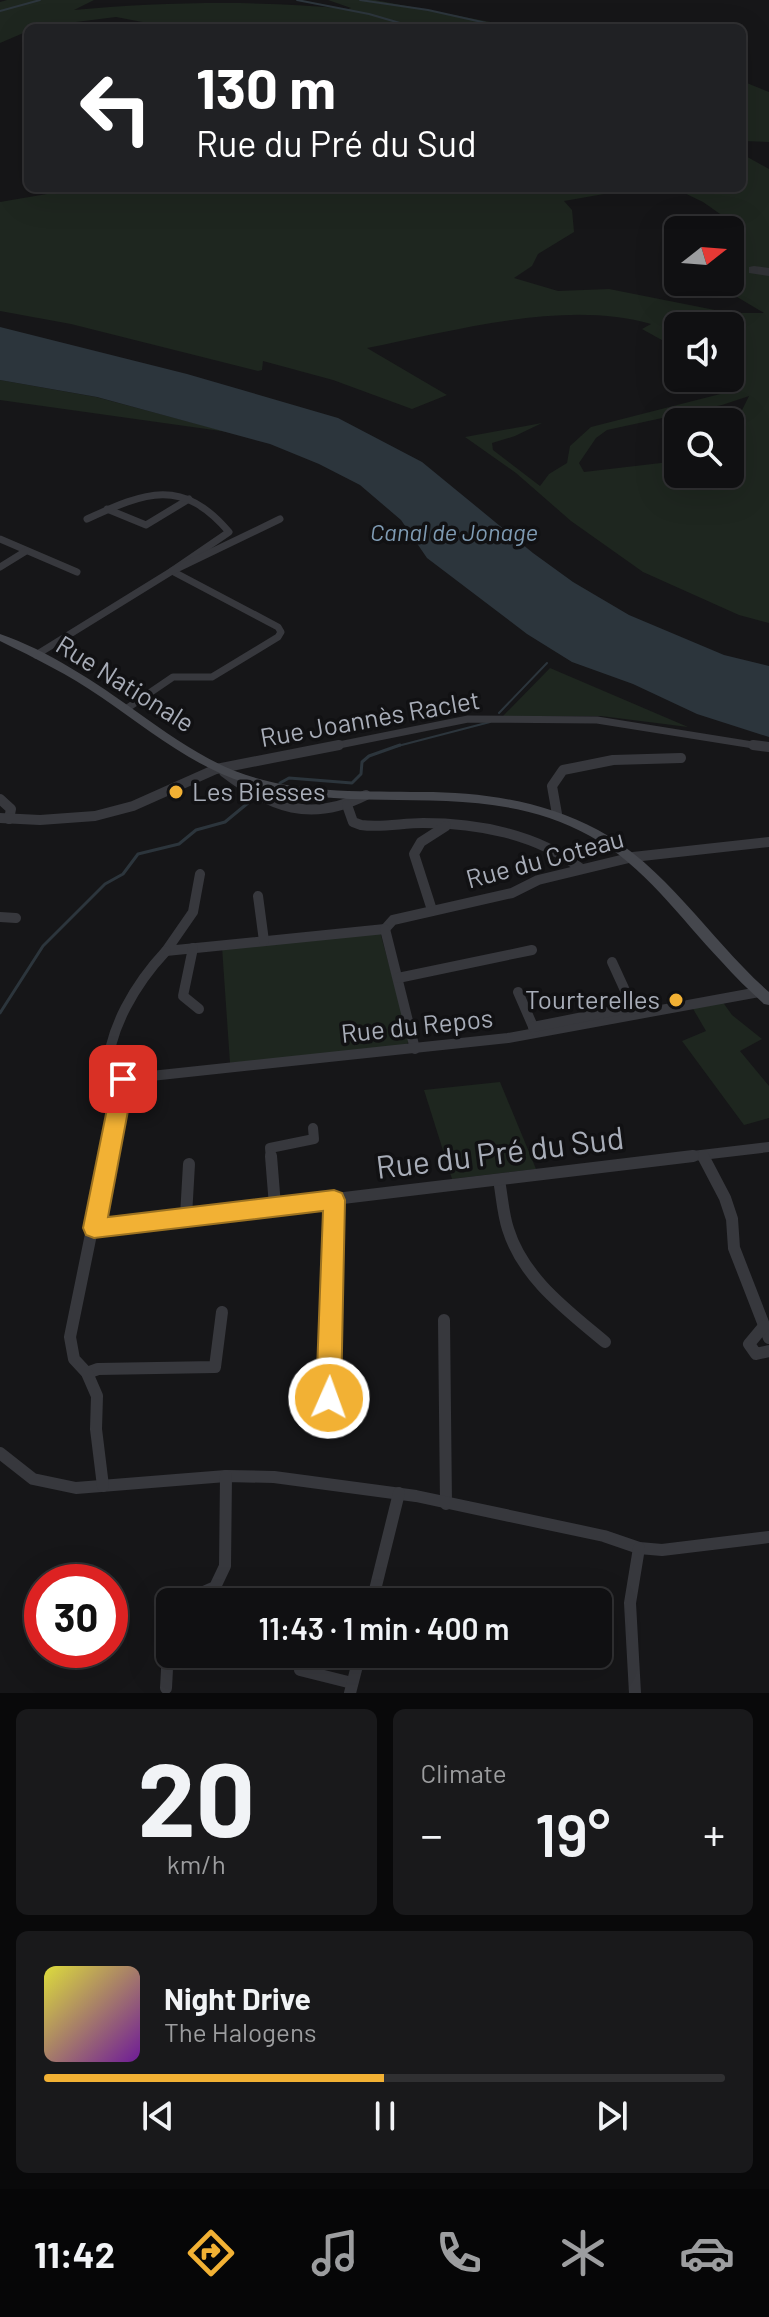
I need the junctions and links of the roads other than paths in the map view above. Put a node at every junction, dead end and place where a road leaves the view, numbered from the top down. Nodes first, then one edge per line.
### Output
1 (189, 499) junction
2 (107, 509) junction
3 (87, 519) dead end
4 (280, 519) dead end
5 (0, 539) edge
6 (26, 551) junction
7 (0, 567) edge
8 (172, 571) junction
9 (77, 572) dead end
10 (0, 637) edge
11 (36, 655) junction
12 (126, 709) junction
13 (769, 747) edge
14 (681, 758) dead end
15 (220, 771) junction
16 (366, 795) junction
17 (0, 799) edge
18 (347, 805) junction
19 (557, 814) junction
20 (4, 818) edge
21 (449, 824) junction
22 (0, 828) edge
23 (769, 842) edge
24 (633, 857) junction
25 (580, 868) junction
26 (200, 874) dead end
27 (258, 896) dead end
28 (432, 910) junction
29 (0, 917) edge
30 (16, 918) dead end
31 (385, 929) junction
32 (264, 941) junction
33 (193, 948) junction
34 (532, 950) dead end
35 (166, 951) junction
36 (612, 962) dead end
37 (398, 978) junction
38 (518, 992) dead end
39 (764, 996) edge
40 (199, 1009) dead end
41 (635, 1011) junction
42 (534, 1031) junction
43 (415, 1049) junction
44 (123, 1079) junction
45 (313, 1128) dead end
46 (769, 1147) edge
47 (702, 1155) junction
48 (189, 1164) dead end
49 (499, 1180) junction
50 (334, 1200) junction
51 (275, 1206) junction
52 (186, 1216) junction
53 (94, 1228) junction
54 (222, 1312) dead end
55 (444, 1320) dead end
56 (767, 1330) edge
57 (605, 1342) dead end
58 (769, 1351) edge
59 (87, 1373) junction
60 (329, 1398) dead end
61 (0, 1453) edge
62 (226, 1476) junction
63 (103, 1486) junction
64 (399, 1493) junction
65 (446, 1504) junction
66 (769, 1537) edge
67 (639, 1548) junction
68 (213, 1588) edge
69 (375, 1588) edge
70 (167, 1668) edge
71 (356, 1668) edge
72 (300, 1670) dead end
73 (166, 1688) dead end
74 (351, 1688) edge
75 (635, 1693) edge

1 - 2 street
1 - 2 street
1 - 8 street
2 - 3 street
4 - 8 street
5 - 6 street
6 - 7 street
6 - 9 street
8 - 11 street
8 - 12 street
10 - 11 main road, Rue Nationale
11 - 12 main road, Rue Nationale
12 - 15 main road, Rue Nationale
13 - 15 street, Rue Joannès Raclet
14 - 19 street
15 - 16 main road, Rue Nationale
15 - 18 street, Rue Nationale
15 - 20 street, Rue Joannès Raclet
16 - 18 street, Rue Nationale
16 - 19 main road, Rue Nationale
17 - 20 street
18 - 21 street
19 - 24 main road, Rue Nationale
20 - 22 street
21 - 25 street
21 - 28 street
23 - 24 street, Rue du Coteau
24 - 25 street, Rue du Coteau
24 - 39 main road, Rue Nationale
25 - 28 street, Rue du Coteau
26 - 35 street
27 - 32 street
28 - 31 street, Rue du Coteau
29 - 30 street
31 - 32 street, Rue du Coteau
31 - 37 street
32 - 33 street, Rue du Coteau
33 - 35 street, Rue du Coteau
33 - 40 street
34 - 37 street
35 - 44 street
36 - 41 street
37 - 43 street
38 - 42 street
39 - 41 street, Rue du Repos
41 - 42 street, Rue du Repos
42 - 43 street, Rue du Repos
43 - 44 street, Rue du Repos
44 - 53 street
45 - 51 street
46 - 47 street, Rue du Pré du Sud
47 - 49 street, Rue du Pré du Sud
47 - 56 street
48 - 52 street
49 - 50 street, Rue du Pré du Sud
49 - 57 street
50 - 51 street, Rue du Pré du Sud
50 - 60 street
51 - 52 street, Rue du Pré du Sud
52 - 53 street, Rue du Pré du Sud
53 - 59 street
54 - 59 street
55 - 65 street
56 - 58 street
59 - 63 street
61 - 63 street
62 - 63 street
62 - 64 street
62 - 68 street
64 - 65 street
64 - 69 street
65 - 67 street
66 - 67 street
67 - 75 street
70 - 73 street
71 - 74 street
72 - 74 street

